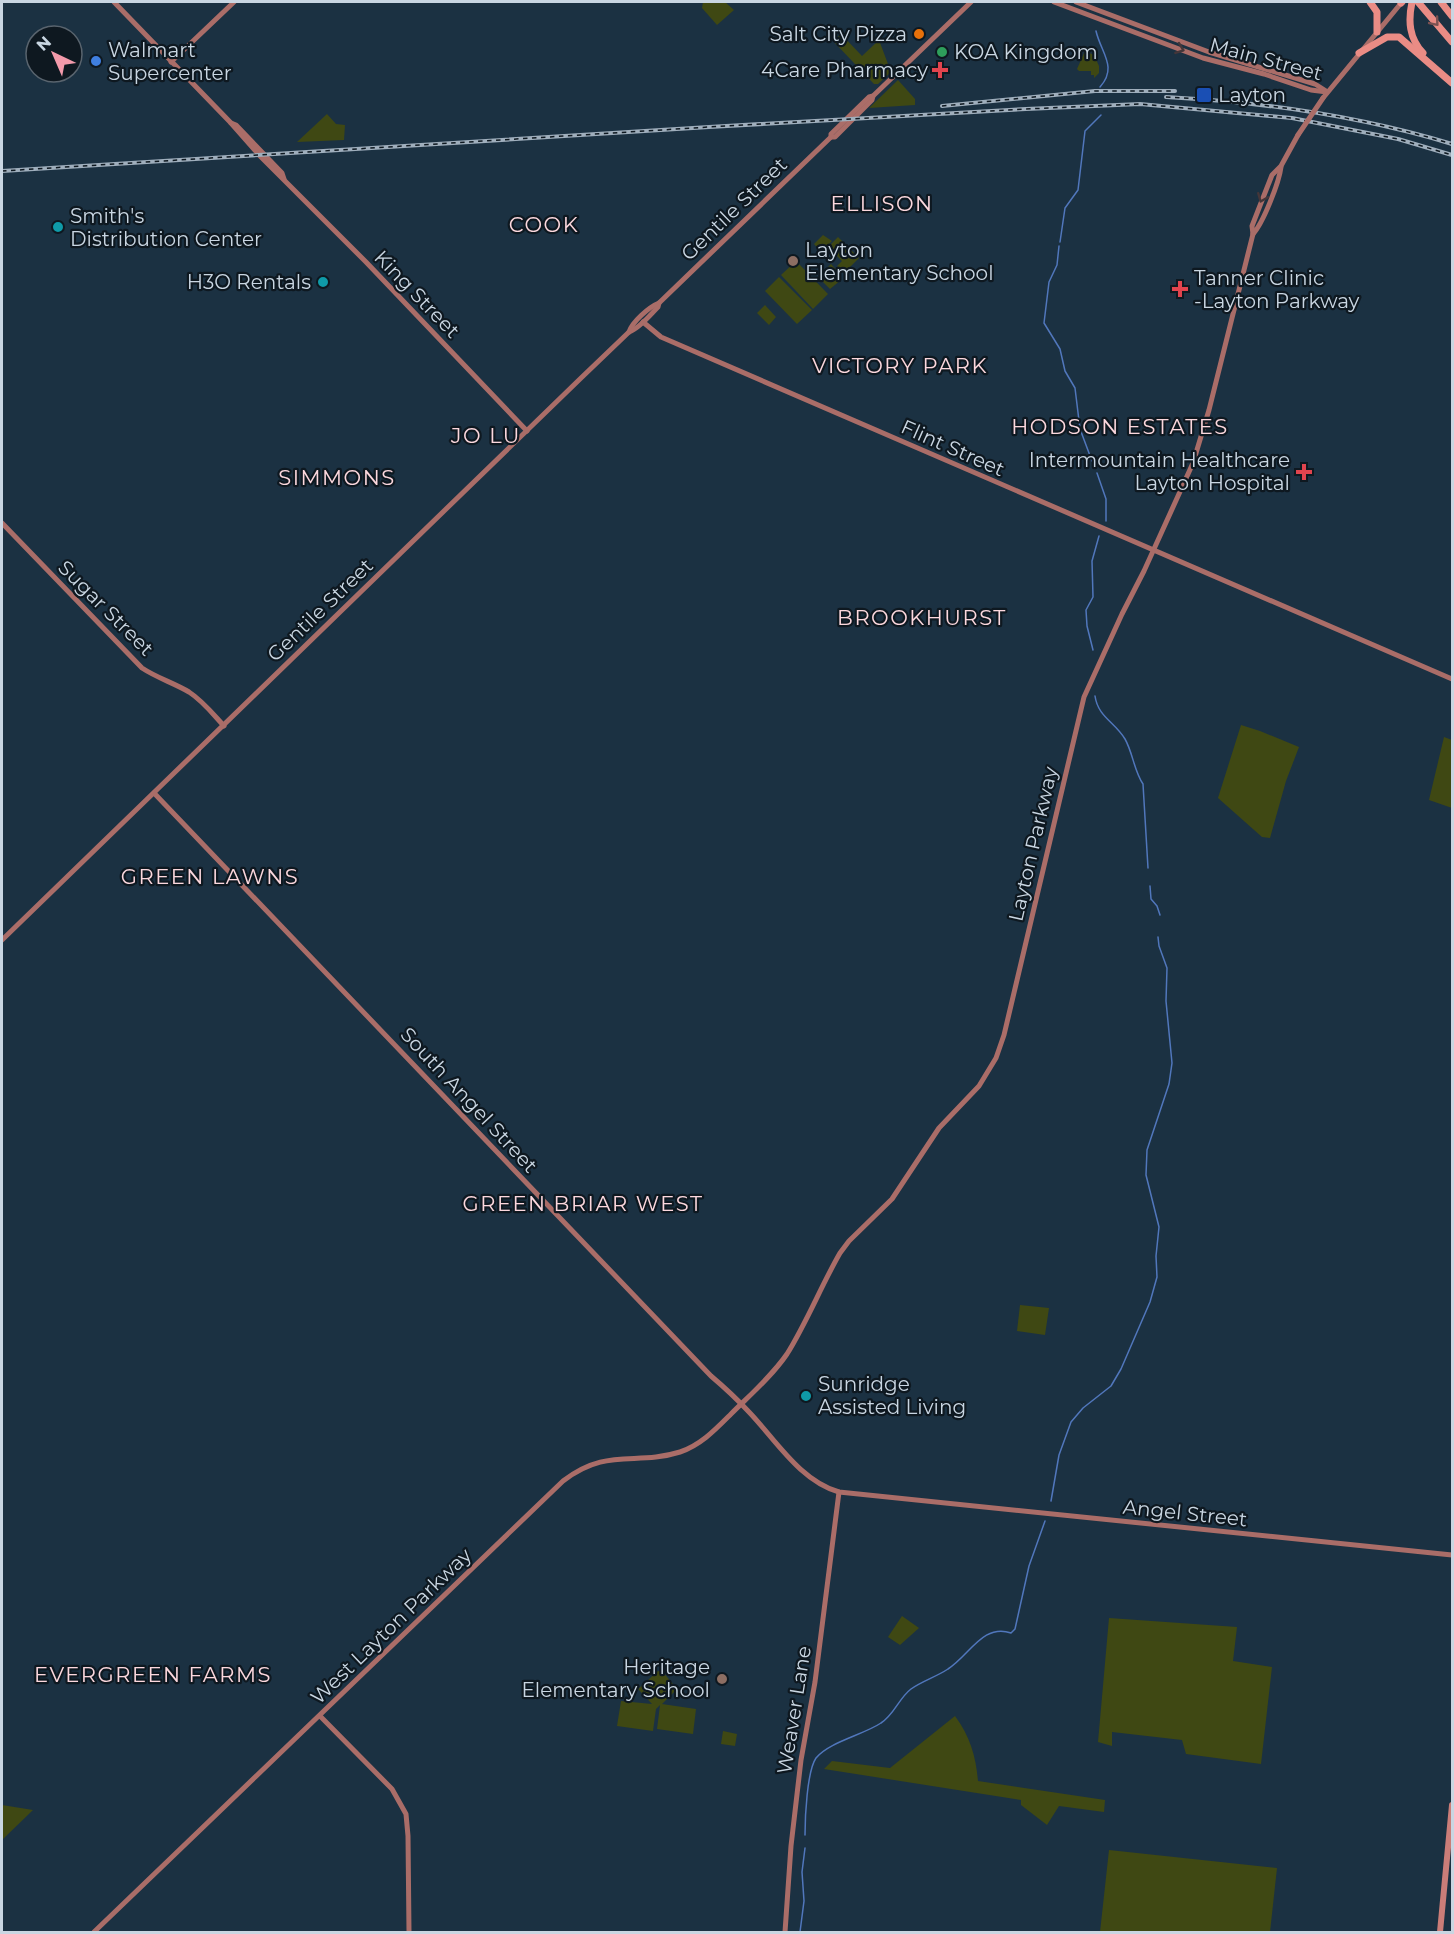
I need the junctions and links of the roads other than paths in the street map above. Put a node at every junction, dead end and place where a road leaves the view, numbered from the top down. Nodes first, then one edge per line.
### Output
1 (114, 2) edge
2 (234, 2) edge
3 (971, 2) edge
4 (1054, 2) edge
5 (1076, 2) edge
6 (1370, 2) edge
7 (1413, 2) edge
8 (1418, 2) edge
9 (1440, 2) edge
10 (1400, 3) edge
11 (1452, 16) edge
12 (1377, 32) junction
13 (1452, 42) edge
14 (1359, 53) junction
15 (171, 62) junction
16 (1437, 68) junction
17 (1452, 83) edge
18 (1327, 92) junction
19 (658, 304) junction
20 (643, 322) junction
21 (630, 331) junction
22 (527, 430) junction
23 (2, 523) edge
24 (1154, 550) junction
25 (1452, 679) edge
26 (224, 726) junction
27 (154, 793) junction
28 (2, 940) edge
29 (741, 1404) junction
30 (839, 1492) junction
31 (916, 1499) joint
32 (1452, 1555) edge
33 (320, 1716) junction
34 (1452, 1805) edge
35 (94, 1932) edge
36 (410, 1932) edge
37 (785, 1932) edge
38 (1440, 1932) edge

1 - 15 main road, King Street
2 - 15 main road
3 - 19 main road, Gentile Street
4 -> 18 main road, Main Street
5 - 18 main road, Main Street
6 - 12 highway
7 - 16 highway
8 -> 13 highway
9 - 11 highway
10 - 12 main road, Layton Parkway
12 - 14 main road, Layton Parkway
14 - 16 highway
14 - 18 main road, Layton Parkway
15 - 22 main road, King Street
16 - 17 highway
18 - 24 main road, Layton Parkway, bridge
19 - 20 main road, Gentile Street
19 - 21 main road, Gentile Street
20 - 21 main road
20 - 24 main road, Flint Street
21 - 22 main road, Gentile Street
22 - 26 main road, Gentile Street
23 - 26 main road, Sugar Street
24 - 25 main road, Flint Street
24 - 29 main road, Layton Parkway
26 - 27 main road, Gentile Street
27 - 28 main road, Gentile Street
27 - 29 main road, South Angel Street
29 - 30 main road, South Angel Street
29 - 33 main road, West Layton Parkway
30 - 31 main road, South Angel Street
30 - 37 main road, Weaver Lane
31 - 32 main road, Angel Street
33 - 35 main road, West Layton Parkway
33 - 36 main road
34 - 38 main road

